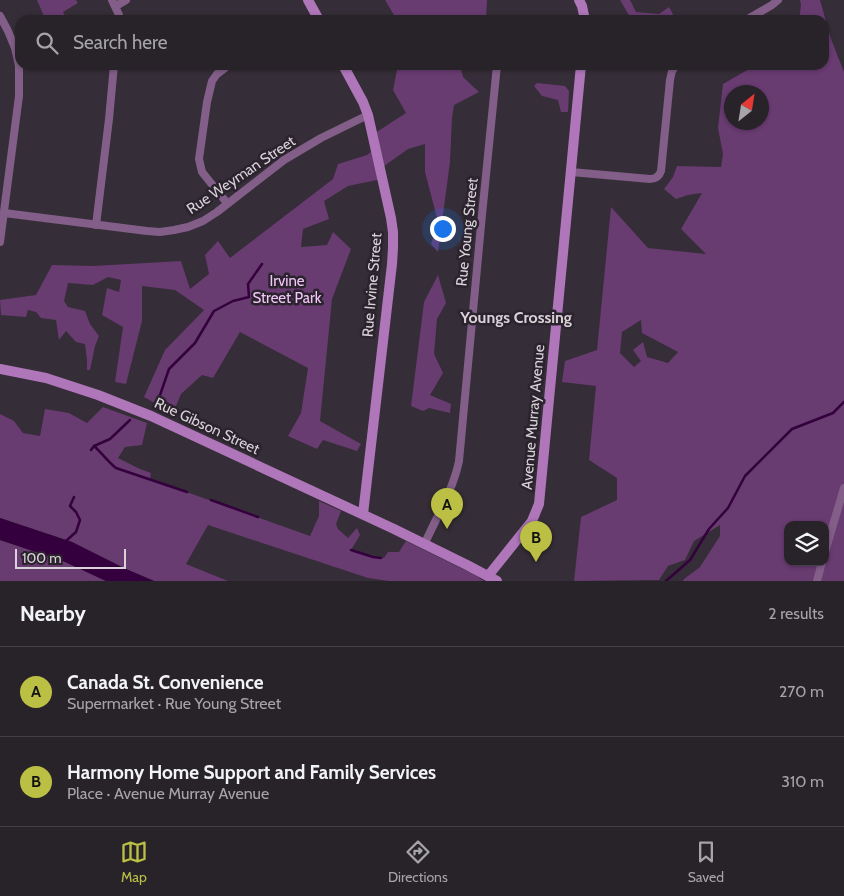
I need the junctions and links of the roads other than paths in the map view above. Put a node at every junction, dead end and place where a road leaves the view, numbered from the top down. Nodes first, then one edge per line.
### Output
1 (126, 0) edge
2 (308, 0) edge
3 (778, 0) edge
4 (584, 2) edge
5 (114, 3) edge
6 (119, 15) edge
7 (316, 15) edge
8 (585, 15) edge
9 (755, 15) edge
10 (0, 16) edge
11 (15, 52) edge
12 (19, 70) edge
13 (114, 70) edge
14 (222, 70) edge
15 (346, 70) edge
16 (496, 70) edge
17 (581, 70) edge
18 (673, 70) edge
19 (368, 115) junction
20 (571, 172) junction
21 (227, 203) junction
22 (4, 213) junction
23 (96, 225) junction
24 (0, 242) edge
25 (0, 369) edge
26 (844, 488) edge
27 (363, 514) junction
28 (829, 539) edge
29 (425, 543) junction
30 (821, 566) edge
31 (492, 578) edge
32 (817, 581) edge

1 - 5 street
2 - 7 street
3 - 9 street
4 - 8 street
5 - 6 street
10 - 11 street
12 - 22 street
13 - 23 street
14 - 21 street
15 - 19 street, Rue Irvine Street
16 - 29 street, Rue Young Street
17 - 20 street, Avenue Murray Avenue
18 - 20 street
19 - 21 street, Rue Weyman Street
19 - 27 street, Rue Irvine Street
20 - 31 street, Avenue Murray Avenue
21 - 23 street, Rue Weyman Street
22 - 23 street, Rue Weyman Street
22 - 24 street
25 - 27 street, Rue Gibson Street
26 - 28 street
27 - 29 street, Rue Gibson Street
29 - 31 street, Rue Gibson Street
30 - 32 street

